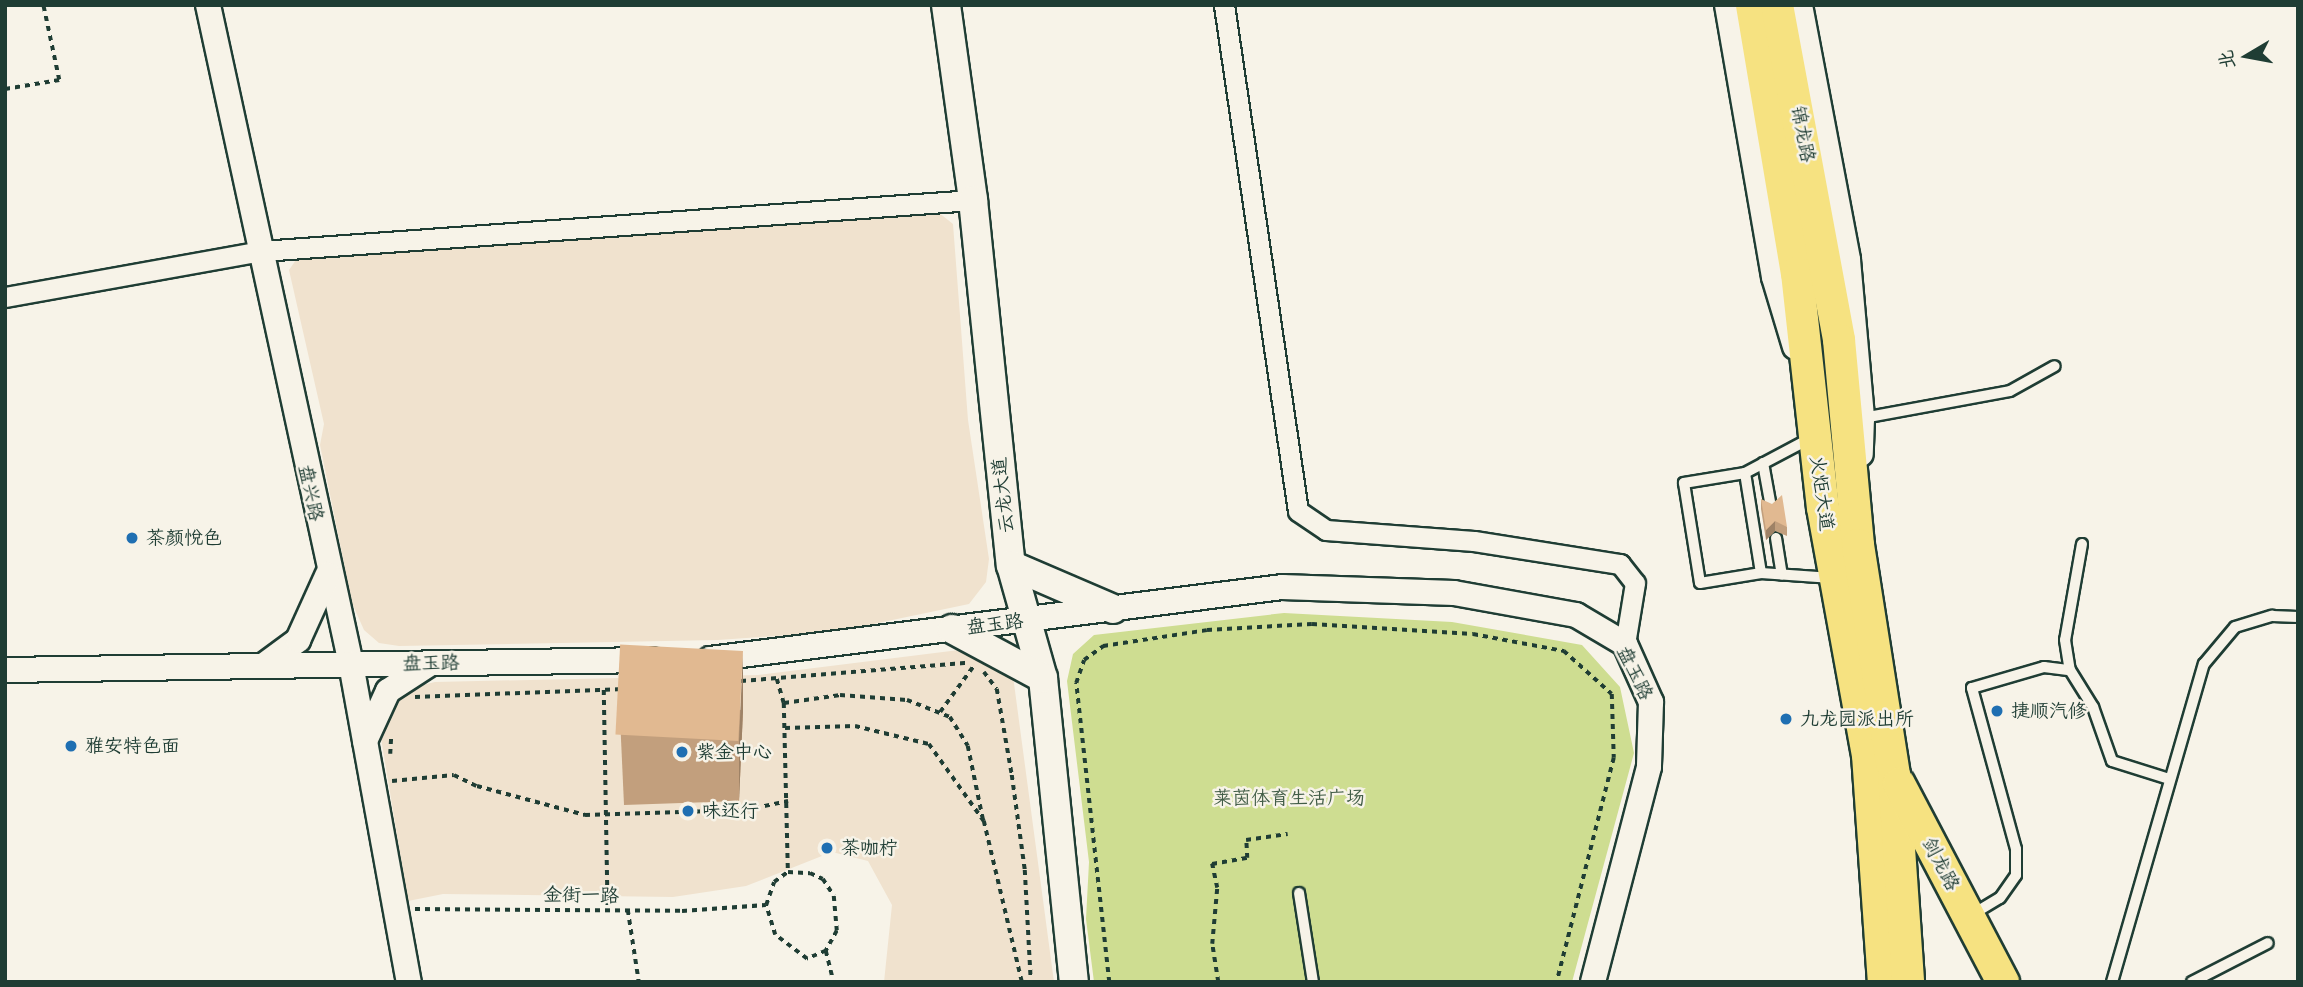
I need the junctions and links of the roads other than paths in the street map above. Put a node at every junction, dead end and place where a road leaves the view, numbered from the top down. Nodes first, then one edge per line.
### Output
1 (208, 5) edge
2 (946, 5) edge
3 (1224, 5) edge
4 (1727, 5) edge
5 (1752, 5) edge
6 (1777, 5) edge
7 (1800, 5) edge
8 (973, 200) junction
9 (261, 251) junction
10 (1828, 264) joint
11 (5, 297) edge
12 (2055, 366) dead end
13 (1811, 397) junction
14 (1862, 418) junction
15 (1814, 436) junction
16 (1763, 463) junction
17 (1745, 473) junction
18 (1771, 507) edge
19 (1776, 538) dead end
20 (2082, 544) dead end
21 (1857, 545) junction
22 (1011, 565) junction
23 (1761, 573) junction
24 (328, 574) junction
25 (1782, 575) junction
26 (1835, 578) junction
27 (1113, 609) junction
28 (2298, 617) edge
29 (1027, 620) junction
30 (952, 629) junction
31 (1625, 644) junction
32 (432, 663) junction
33 (351, 664) junction
34 (263, 666) junction
35 (5, 670) edge
36 (2070, 670) junction
37 (1044, 678) junction
38 (365, 741) junction
39 (1868, 755) junction
40 (1894, 775) junction
41 (2169, 779) junction
42 (1299, 892) dead end
43 (1969, 916) junction
44 (2268, 943) dead end
45 (409, 982) edge
46 (1074, 982) edge
47 (1313, 982) edge
48 (1593, 982) edge
49 (1884, 982) edge
50 (1908, 982) edge
51 (2003, 982) edge
52 (2112, 982) edge
53 (2192, 982) edge

1 - 9 street, 盘兴路
2 - 8 main road, 云龙大道
3 - 31 street
4 - 13 street
5 - 13 main road, 火炬大道
6 - 10 main road, 锦龙路
7 - 14 street
8 - 9 street
8 - 22 main road, 云龙大道
9 - 11 street
9 - 24 street, 盘兴路
10 - 21 main road, 火炬大道
12 - 14 lane
13 - 15 main road, 火炬大道
14 - 21 street
15 - 16 lane
15 - 26 main road, 火炬大道
16 - 17 lane
16 - 18 lane
17 - 23 lane
17 - 23 lane
19 - 25 lane
20 - 36 lane
21 - 40 main road, 火炬大道
22 - 27 main road
22 - 29 main road, 云龙大道
23 - 25 lane
24 - 33 street, 盘兴路
24 - 34 street
25 - 26 lane
26 - 39 main road, 火炬大道
27 - 29 street, 盘玉路
27 - 31 street, 盘玉路
28 - 41 lane
29 - 30 street, 盘玉路
29 - 37 main road, 云龙大道
30 - 32 street, 盘玉路
30 - 37 main road
31 - 48 street, 盘玉路
32 - 33 street, 盘玉路
32 - 38 street
33 - 34 street, 盘玉路
33 - 38 street, 盘兴路
34 - 35 street, 盘玉路
36 - 41 lane
36 - 43 lane
37 - 46 main road, 云龙大道
38 - 45 street, 盘兴路
39 - 40 main road, 剑龙路
39 - 49 main road, 火炬大道
40 - 43 main road, 剑龙路
40 - 50 main road, 火炬大道
41 - 52 lane
42 - 47 lane
43 - 51 main road, 剑龙路
44 - 53 lane

